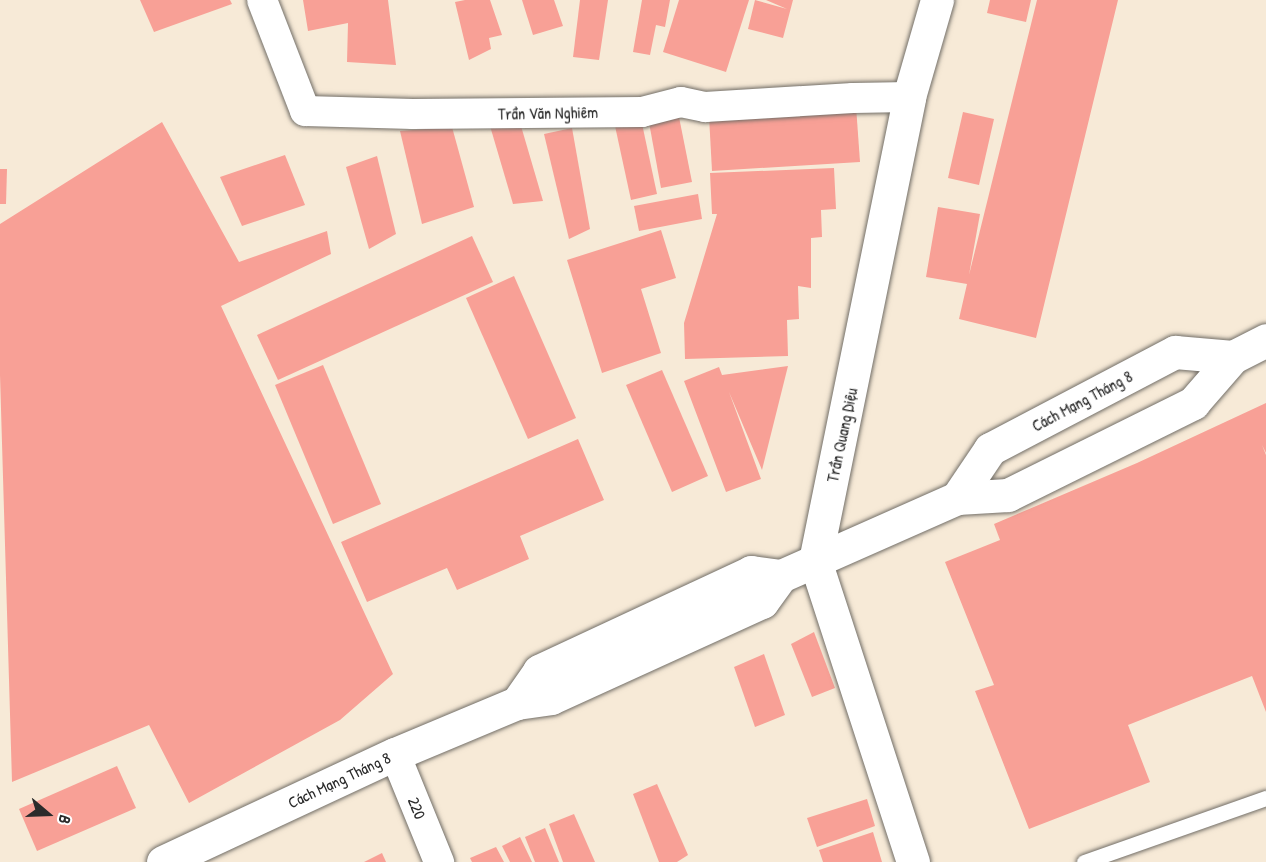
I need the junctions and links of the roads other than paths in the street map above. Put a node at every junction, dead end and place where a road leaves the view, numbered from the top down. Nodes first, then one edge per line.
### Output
1 (262, 0) edge
2 (937, 0) edge
3 (909, 97) junction
4 (1266, 340) edge
5 (1233, 357) junction
6 (957, 498) junction
7 (814, 561) junction
8 (394, 754) junction
9 (1266, 798) edge
10 (177, 859) edge
11 (439, 862) edge
12 (913, 862) edge
13 (1084, 862) edge

1 - 3 street, Trần Văn Nghiêm
2 - 3 main road, Trần Quang Diệu
3 - 7 main road, Trần Quang Diệu
4 - 5 main road, Cách Mạng Tháng 8
5 - 6 main road, Cách Mạng Tháng 8
5 - 6 main road, Cách Mạng Tháng 8
6 - 7 main road, Cách Mạng Tháng 8
7 - 8 main road, Cách Mạng Tháng 8
7 - 12 main road, Trần Quang Diệu
8 - 10 main road, Cách Mạng Tháng 8
8 - 11 street, 220
9 - 13 lane

